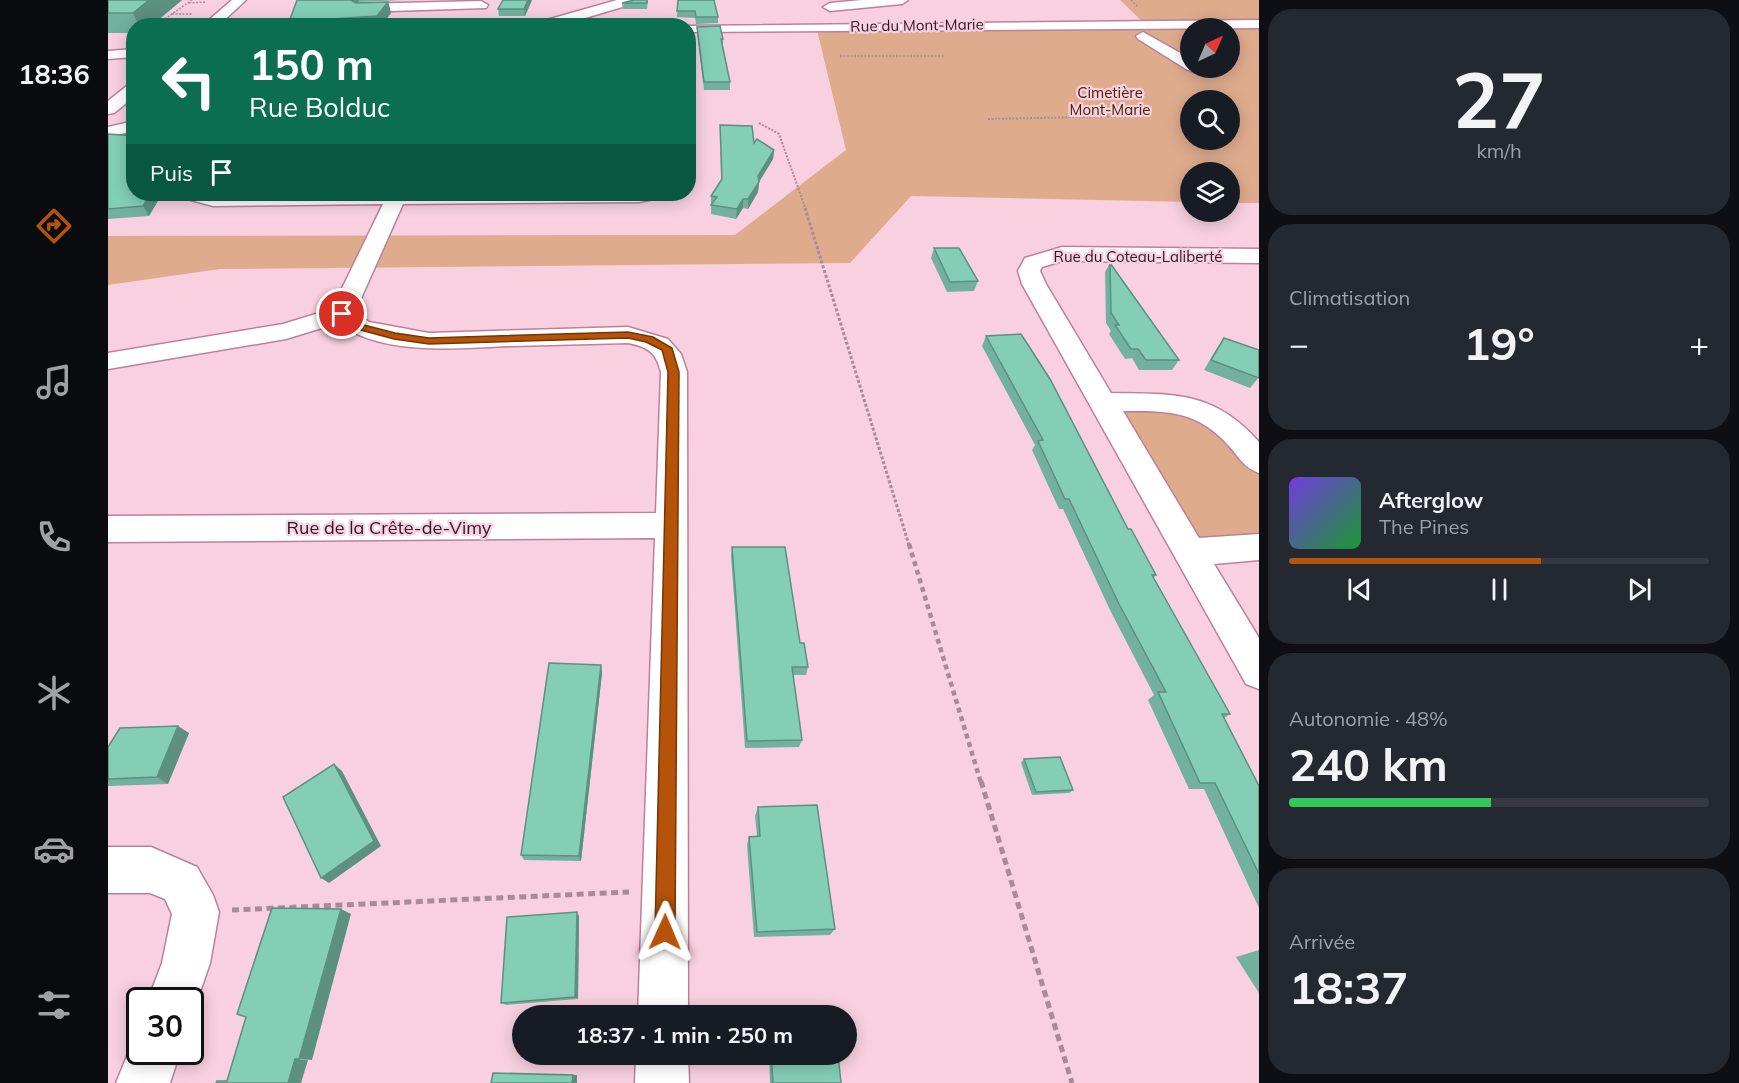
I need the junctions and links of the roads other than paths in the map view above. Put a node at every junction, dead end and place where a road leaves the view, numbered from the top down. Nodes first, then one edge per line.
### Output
1 (240, 0) edge
2 (631, 0) edge
3 (902, 0) edge
4 (480, 7) edge
5 (359, 8) edge
6 (933, 9) dead end
7 (812, 10) dead end
8 (1027, 12) dead end
9 (797, 14) dead end
10 (219, 18) edge
11 (569, 18) edge
12 (984, 24) junction
13 (1259, 24) edge
14 (938, 25) junction
15 (785, 27) junction
16 (696, 28) edge
17 (1145, 30) junction
18 (126, 54) edge
19 (108, 55) edge
20 (1180, 57) edge
21 (126, 94) edge
22 (108, 109) edge
23 (126, 128) edge
24 (108, 132) edge
25 (395, 201) edge
26 (1259, 256) edge
27 (342, 314) junction
28 (108, 361) edge
29 (1104, 402) junction
30 (1259, 462) edge
31 (670, 525) junction
32 (108, 529) edge
33 (1259, 547) edge
34 (1191, 552) junction
35 (1259, 672) edge
36 (108, 870) edge
37 (178, 987) edge
38 (663, 1005) edge
39 (149, 1065) edge
40 (662, 1065) edge
41 (143, 1083) edge
42 (662, 1083) edge

1 - 10 street
2 - 11 street
3 - 7 street
4 - 5 street
6 - 14 street
8 - 12 street
9 - 15 street
12 - 14 street, Rue du Mont-Marie
12 - 17 street, Rue du Mont-Marie
13 - 17 street, Rue du Mont-Marie
14 - 15 street, Rue du Mont-Marie
15 - 16 street, Rue du Mont-Marie
17 - 20 street
18 - 19 street
21 - 22 street
23 - 24 street
25 - 27 street
26 - 29 street, Rue du Coteau-Laliberté
27 - 28 street
27 - 31 street
29 - 30 street
29 - 34 street, Rue du Coteau-Laliberté
31 - 32 street, Rue de la Crête-de-Vimy
31 - 38 street
33 - 34 street
34 - 35 street, Rue du Coteau-Laliberté
36 - 37 street
39 - 41 street
40 - 42 street

